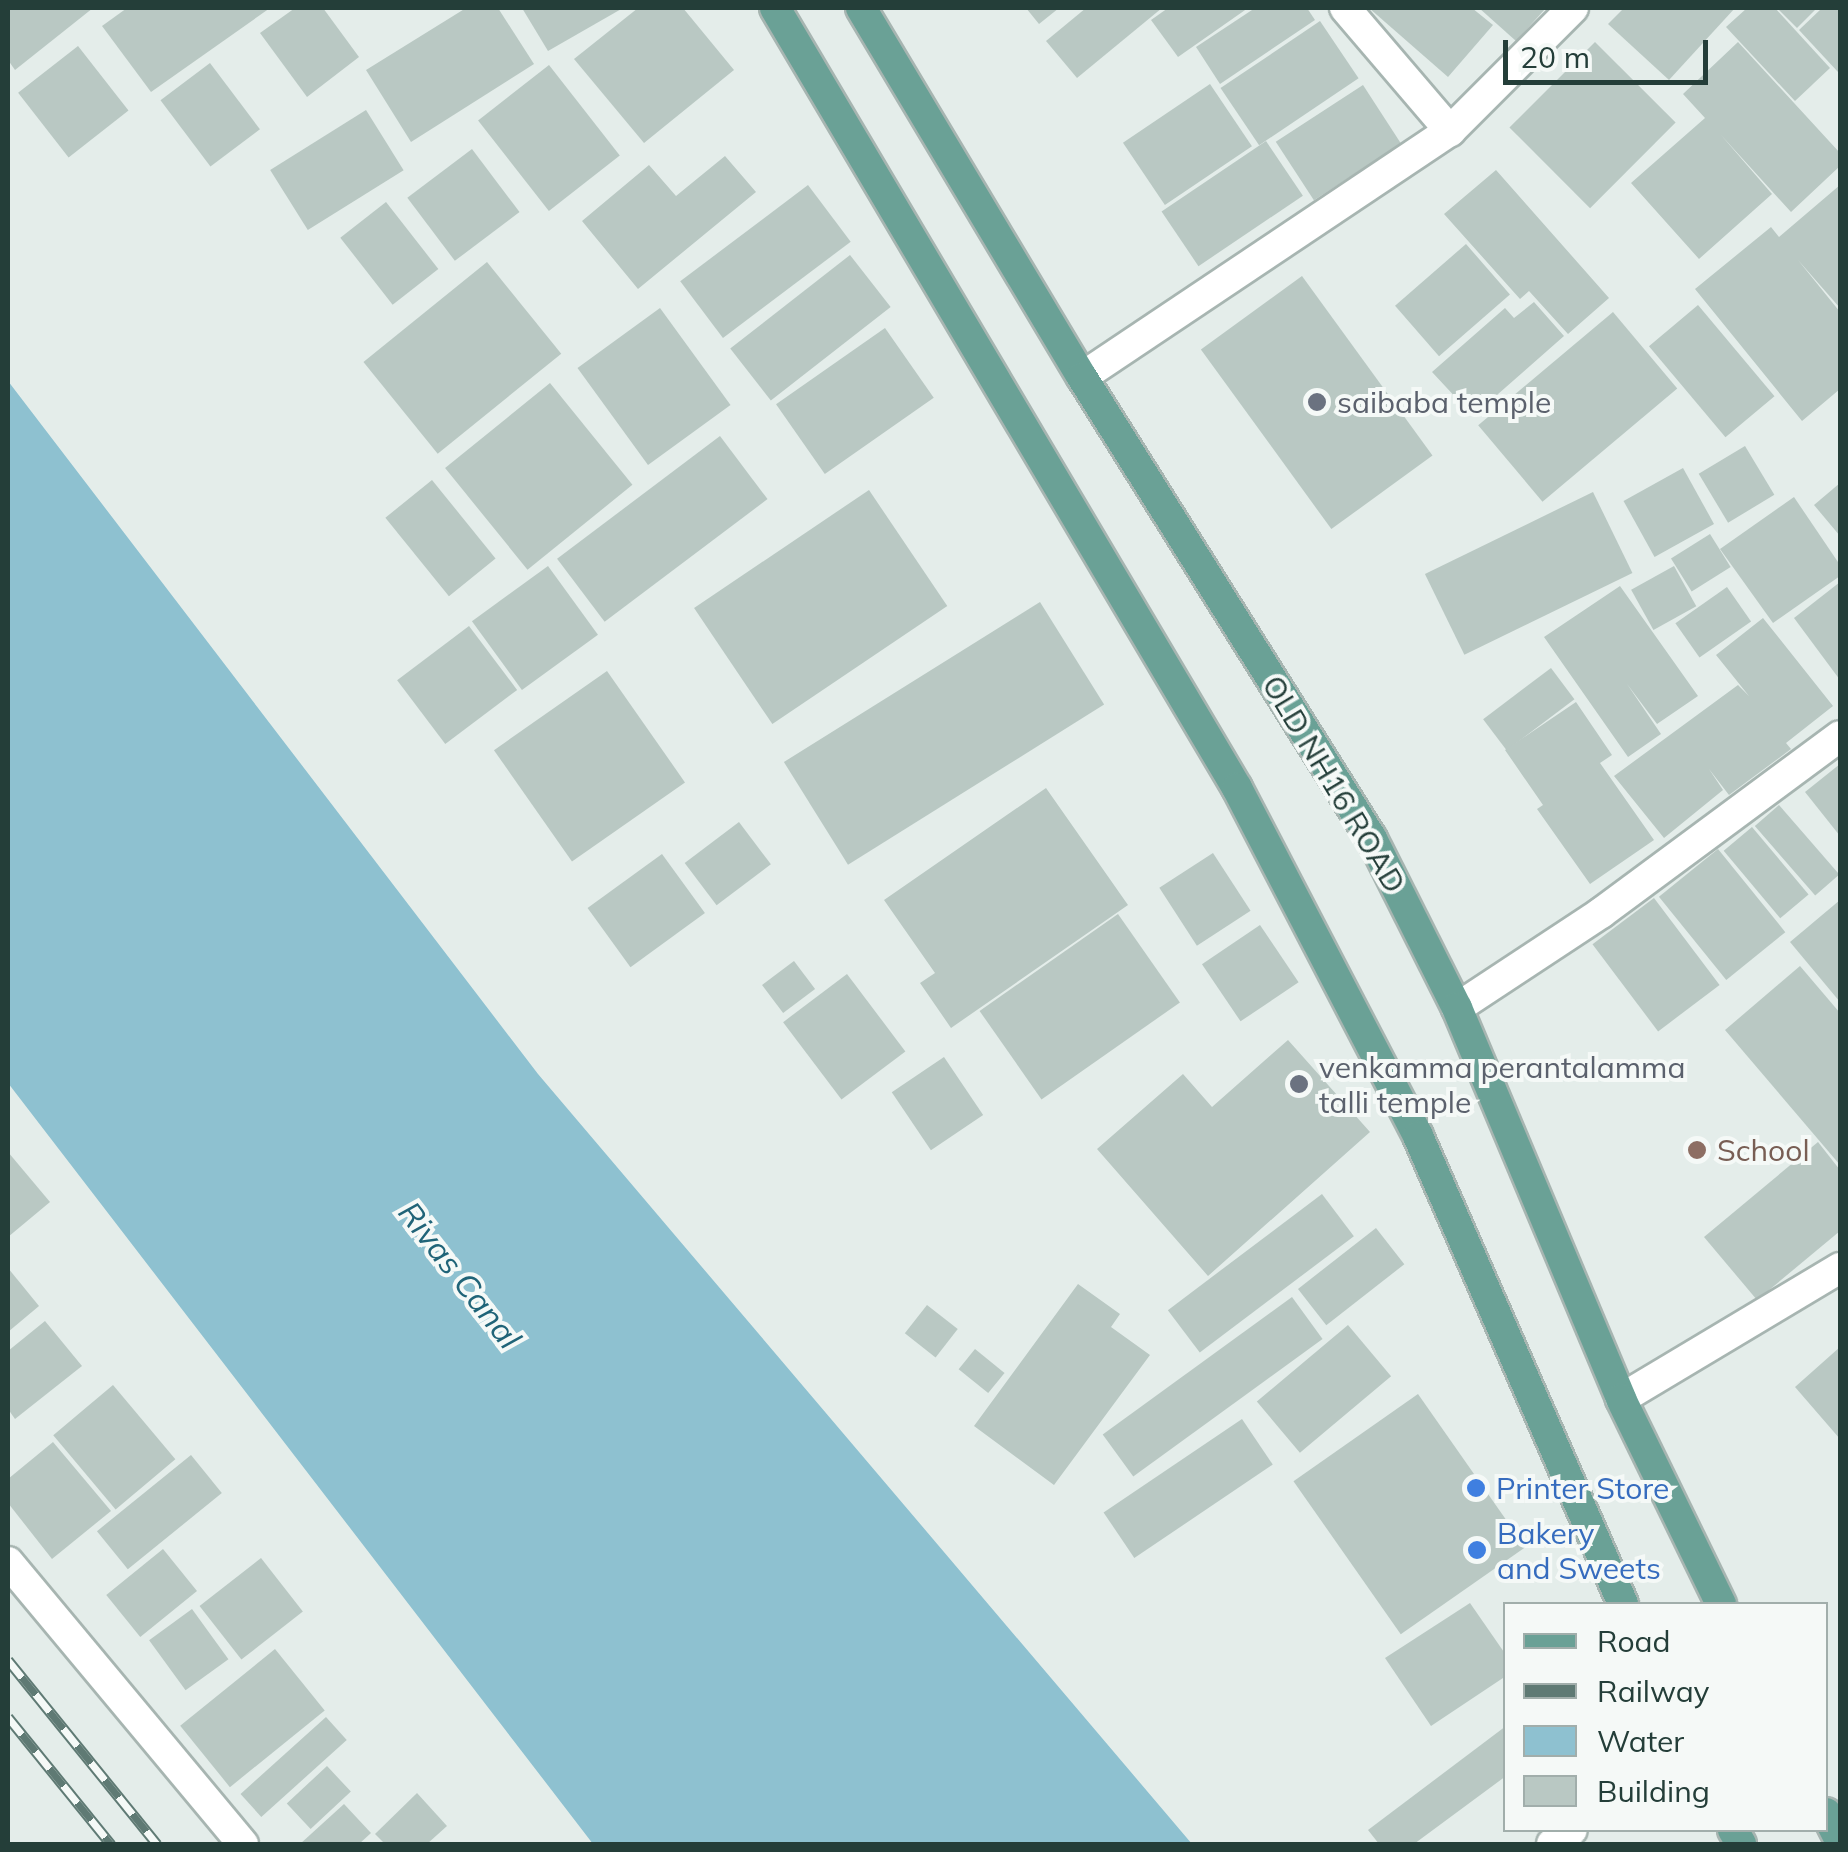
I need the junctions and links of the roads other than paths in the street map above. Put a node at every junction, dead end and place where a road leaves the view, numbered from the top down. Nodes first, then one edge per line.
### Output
1 (775, 8) edge
2 (861, 8) edge
3 (1345, 8) edge
4 (1572, 8) edge
5 (1450, 131) junction
6 (1082, 378) junction
7 (1840, 736) edge
8 (1457, 1008) junction
9 (1840, 1268) edge
10 (1621, 1399) junction
11 (8, 1562) edge
12 (1622, 1602) edge
13 (1720, 1602) edge
14 (1828, 1817) edge
15 (1840, 1841) edge
16 (243, 1844) edge

1 - 12 main road
2 - 6 main road, OLD NH16 ROAD
3 - 5 street
4 - 5 street
5 - 6 street
6 - 8 main road, OLD NH16 ROAD
7 - 8 street
8 - 10 main road, OLD NH16 ROAD
9 - 10 street
10 - 13 main road, OLD NH16 ROAD
11 - 16 street
14 - 15 main road

